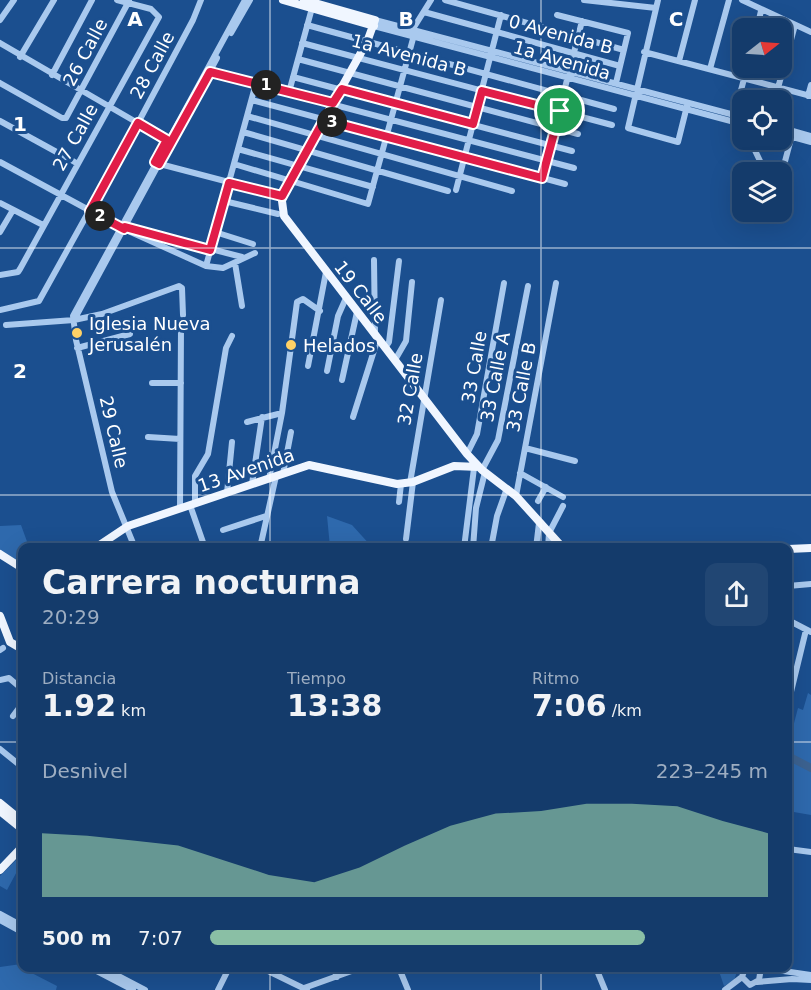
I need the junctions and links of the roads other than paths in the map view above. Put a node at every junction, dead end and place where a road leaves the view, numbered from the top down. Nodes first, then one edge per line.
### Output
1 (14, 0) edge
2 (54, 0) edge
3 (92, 0) edge
4 (117, 0) edge
5 (201, 0) edge
6 (245, 0) edge
7 (250, 0) edge
8 (283, 0) edge
9 (304, 0) edge
10 (431, 0) edge
11 (445, 0) edge
12 (586, 0) edge
13 (658, 0) edge
14 (695, 0) edge
15 (729, 0) edge
16 (742, 0) edge
17 (128, 2) edge
18 (620, 2) edge
19 (0, 3) edge
20 (8, 8) junction
21 (312, 8) junction
22 (656, 8) junction
23 (761, 11) junction
24 (424, 12) junction
25 (501, 15) junction
26 (556, 15) dead end
27 (760, 18) edge
28 (0, 20) edge
29 (582, 21) junction
30 (375, 23) junction
31 (795, 25) junction
32 (307, 26) junction
33 (497, 32) junction
34 (811, 32) edge
35 (412, 33) junction
36 (578, 37) junction
37 (367, 42) junction
38 (0, 43) edge
39 (302, 44) junction
40 (624, 50) junction
41 (644, 52) junction
42 (410, 53) junction
43 (492, 53) junction
44 (574, 54) junction
45 (20, 57) junction
46 (359, 57) junction
47 (298, 59) junction
48 (679, 61) junction
49 (620, 66) junction
50 (405, 69) junction
51 (710, 69) junction
52 (210, 72) junction
53 (350, 73) junction
54 (486, 74) junction
55 (569, 74) junction
56 (52, 75) junction
57 (293, 77) junction
58 (744, 79) junction
59 (0, 83) edge
60 (256, 83) junction
61 (616, 83) junction
62 (811, 86) edge
63 (400, 87) junction
64 (778, 88) junction
65 (342, 89) junction
66 (741, 90) edge
67 (81, 91) junction
68 (482, 91) junction
69 (289, 92) junction
70 (635, 92) junction
71 (564, 95) junction
72 (810, 96) edge
73 (252, 100) junction
74 (333, 103) junction
75 (396, 103) junction
76 (688, 103) junction
77 (109, 107) junction
78 (478, 107) junction
79 (614, 109) dead end
80 (686, 110) junction
81 (560, 111) junction
82 (247, 116) junction
83 (732, 118) edge
84 (732, 118) edge
85 (392, 119) junction
86 (0, 120) edge
87 (324, 120) junction
88 (138, 123) junction
89 (473, 124) junction
90 (612, 124) dead end
91 (555, 127) junction
92 (243, 132) junction
93 (578, 134) dead end
94 (792, 134) joint
95 (315, 135) junction
96 (811, 136) edge
97 (387, 137) junction
98 (167, 140) junction
99 (469, 140) junction
100 (811, 142) edge
101 (551, 145) junction
102 (238, 149) junction
103 (308, 150) junction
104 (755, 150) edge
105 (788, 150) edge
106 (572, 151) dead end
107 (382, 154) junction
108 (465, 158) junction
109 (546, 161) junction
110 (0, 162) edge
111 (157, 163) junction
112 (78, 164) junction
113 (234, 164) junction
114 (297, 166) junction
115 (574, 168) dead end
116 (378, 171) junction
117 (460, 175) junction
118 (542, 178) junction
119 (229, 183) junction
120 (289, 183) junction
121 (565, 184) dead end
122 (373, 187) junction
123 (456, 190) dead end
124 (447, 191) dead end
125 (513, 191) dead end
126 (60, 195) junction
127 (282, 196) junction
128 (224, 201) junction
129 (0, 203) edge
130 (13, 210) junction
131 (90, 211) junction
132 (278, 214) dead end
133 (43, 225) junction
134 (123, 228) junction
135 (0, 232) edge
136 (215, 232) junction
137 (253, 244) dead end
138 (210, 250) junction
139 (255, 252) dead end
140 (242, 257) junction
141 (375, 260) dead end
142 (399, 261) dead end
143 (235, 263) junction
144 (206, 266) junction
145 (326, 272) junction
146 (0, 275) edge
147 (412, 282) dead end
148 (556, 283) dead end
149 (504, 284) dead end
150 (528, 286) dead end
151 (346, 298) junction
152 (441, 300) dead end
153 (242, 306) dead end
154 (0, 310) edge
155 (320, 311) junction
156 (357, 312) junction
157 (183, 315) dead end
158 (74, 320) junction
159 (6, 325) dead end
160 (181, 327) dead end
161 (130, 334) dead end
162 (232, 336) dead end
163 (376, 336) junction
164 (77, 348) junction
165 (386, 348) junction
166 (395, 360) junction
167 (309, 366) dead end
168 (327, 371) dead end
169 (342, 380) dead end
170 (152, 383) dead end
171 (181, 383) junction
172 (424, 398) junction
173 (282, 413) junction
174 (262, 417) junction
175 (353, 417) dead end
176 (247, 422) dead end
177 (291, 432) dead end
178 (148, 438) dead end
179 (180, 439) junction
180 (232, 442) dead end
181 (525, 448) junction
182 (467, 454) junction
183 (575, 461) dead end
184 (480, 469) junction
185 (520, 472) junction
186 (276, 476) junction
187 (411, 482) junction
188 (252, 484) junction
189 (401, 484) junction
190 (546, 487) junction
191 (507, 488) junction
192 (227, 493) junction
193 (516, 496) junction
194 (563, 497) dead end
195 (538, 501) dead end
196 (399, 502) dead end
197 (192, 505) junction
198 (563, 506) dead end
199 (180, 509) junction
200 (266, 516) junction
201 (539, 523) junction
202 (128, 526) junction
203 (223, 530) dead end
204 (549, 533) junction
205 (406, 539) dead end
206 (102, 543) edge
207 (133, 543) edge
208 (203, 543) edge
209 (261, 543) edge
210 (465, 543) edge
211 (472, 543) edge
212 (492, 543) edge
213 (537, 543) edge
214 (548, 543) edge
215 (557, 543) edge
216 (811, 548) edge
217 (792, 549) edge
218 (0, 554) edge
219 (18, 565) edge
220 (811, 584) edge
221 (792, 586) edge
222 (0, 616) edge
223 (792, 622) edge
224 (809, 631) edge
225 (18, 647) edge
226 (0, 680) edge
227 (18, 686) edge
228 (792, 690) edge
229 (18, 709) edge
230 (13, 716) dead end
231 (0, 749) edge
232 (18, 764) edge
233 (0, 803) edge
234 (0, 811) edge
235 (18, 818) edge
236 (18, 826) edge
237 (792, 848) edge
238 (811, 850) edge
239 (18, 851) edge
240 (0, 869) edge
241 (0, 914) edge
242 (0, 920) edge
243 (18, 924) edge
244 (18, 930) edge
245 (98, 972) edge
246 (111, 972) edge
247 (228, 972) edge
248 (270, 972) edge
249 (335, 972) edge
250 (350, 972) edge
251 (401, 972) edge
252 (598, 972) edge
253 (742, 972) edge
254 (744, 972) edge
255 (759, 972) edge
256 (790, 972) edge
257 (811, 975) edge
258 (337, 977) junction
259 (811, 980) edge
260 (757, 982) junction
261 (750, 985) junction
262 (733, 987) edge
263 (306, 989) edge
264 (133, 990) edge
265 (145, 990) edge
266 (218, 990) edge
267 (408, 990) edge
268 (605, 990) edge
269 (725, 990) edge
270 (739, 990) edge

1 - 20 street
2 - 45 street
3 - 56 street
4 - 17 street
5 - 88 street, 28 Calle
6 - 98 street
7 - 52 street
8 - 21 main road
9 - 30 main road
10 - 24 street
11 - 25 street
12 - 18 street
13 - 22 street
14 - 48 street
15 - 51 street
16 - 23 street
17 - 67 street, 26 Calle
17 - 77 street, 27 Calle
18 - 22 street
19 - 20 street
20 - 28 street
21 - 30 main road
21 - 32 street
22 - 41 street
23 - 27 street
23 - 31 street
24 - 33 street, 0 Avenida B
24 - 35 street
25 - 33 street
25 - 36 street
26 - 29 street
29 - 36 street
29 - 40 street
30 - 35 street, 1a Avenida
30 - 37 main road
31 - 34 street
31 - 64 street
32 - 37 street
32 - 39 street
33 - 43 street
33 - 44 street, 0 Avenida B
35 - 42 street
35 - 43 street, 1a Avenida
36 - 40 street
36 - 44 street
37 - 42 street
37 - 46 main road
38 - 45 street
39 - 46 street, 1a Avenida B
39 - 47 street
40 - 49 street
41 - 48 street
41 - 70 street
42 - 50 street
42 - 54 street
43 - 54 street
43 - 55 street, 1a Avenida
44 - 49 street, 0 Avenida B
44 - 55 street
45 - 56 street
46 - 50 street, 1a Avenida B
46 - 53 main road
47 - 53 street
47 - 57 street
48 - 51 street
49 - 61 street
50 - 63 street
50 - 68 street, 1a Avenida B
51 - 58 street
52 - 60 street
52 - 111 street
53 - 63 street
53 - 65 main road
54 - 68 street
54 - 71 street
55 - 61 street, 1a Avenida
55 - 70 street, 1a Avenida
55 - 71 street
56 - 67 street
57 - 65 street
57 - 69 street
58 - 64 street
58 - 66 street
59 - 67 street, 26 Calle
60 - 69 street
60 - 73 street
61 - 70 street, 1a Avenida
62 - 72 street
63 - 75 street
63 - 78 street
64 - 72 street
65 - 74 main road
65 - 75 street
67 - 77 street
68 - 78 street
68 - 81 street, 1a Avenida B
69 - 74 street
70 - 76 street, 1a Avenida
70 - 80 street, 1a Avenida
70 - 80 street
71 - 79 street
71 - 81 street
73 - 82 street
73 - 87 street
74 - 85 street
74 - 87 main road
75 - 85 street
75 - 89 street
76 - 80 street
76 - 83 street, 1a Avenida
77 - 88 street
77 - 112 street, 27 Calle
78 - 89 street
78 - 91 street
80 - 84 street, 1a Avenida
81 - 90 street, 1a Avenida B
81 - 91 street
82 - 92 street
82 - 95 street
85 - 97 street
85 - 99 street
86 - 112 street
87 - 95 main road
87 - 97 street
88 - 98 street
88 - 131 street, 28 Calle
89 - 99 street
89 - 101 street
91 - 93 street
91 - 101 street
92 - 102 street
92 - 103 street
94 - 96 street
94 - 100 street
95 - 103 main road
95 - 107 street
97 - 107 street
97 - 108 street
98 - 111 street
99 - 108 street
99 - 109 street
101 - 106 street
101 - 109 street
102 - 113 street
102 - 114 street
103 - 114 main road
103 - 116 street
104 - 105 street
107 - 116 street
107 - 117 street
108 - 117 street
108 - 118 street
109 - 115 street
109 - 118 street
110 - 126 street
111 - 119 street
111 - 134 street
112 - 126 street, 27 Calle
113 - 119 street
113 - 120 street
114 - 120 main road
114 - 122 street
116 - 122 street
116 - 124 street
117 - 123 street
117 - 125 street
118 - 121 street
119 - 127 street
119 - 128 street
120 - 122 street
120 - 127 main road
126 - 131 street
126 - 133 street, 27 Calle
127 - 145 main road, 19 Calle
128 - 132 street
128 - 136 street
129 - 130 street
130 - 133 street
130 - 135 street
131 - 134 street
131 - 154 street, 28 Calle
133 - 146 street, 27 Calle
134 - 138 street
134 - 144 street
134 - 158 street
136 - 137 street
136 - 138 street
138 - 140 street
138 - 144 street
139 - 140 street
140 - 143 street
141 - 163 street
142 - 165 street
143 - 144 street
143 - 153 street
145 - 151 main road, 19 Calle
145 - 155 street
147 - 166 street
148 - 181 street, 33 Calle B
149 - 182 street, 33 Calle
150 - 184 street, 33 Calle A
151 - 156 main road, 19 Calle
151 - 168 street
152 - 172 street, 32 Calle
155 - 167 street
155 - 173 street
156 - 163 main road, 19 Calle
156 - 169 street
157 - 158 street
158 - 159 street
158 - 164 street, 29 Calle
160 - 171 street
161 - 164 street
162 - 197 street
163 - 165 main road, 19 Calle
163 - 175 street
164 - 202 street, 29 Calle
165 - 166 main road, 19 Calle
166 - 172 main road, 19 Calle
170 - 171 street
171 - 179 street
172 - 182 main road, 19 Calle
172 - 187 street, 32 Calle
173 - 174 street
173 - 186 street
174 - 176 street
174 - 188 street
177 - 186 street
178 - 179 street
179 - 199 street
180 - 192 street
181 - 183 street
181 - 185 street, 33 Calle B
182 - 184 main road, 19 Calle
184 - 187 main road, 13 Avenida
184 - 191 main road, 19 Calle
184 - 210 street
184 - 211 street, 33 Calle A
185 - 190 street
185 - 193 street, 33 Calle B
186 - 188 main road, 13 Avenida
186 - 189 main road, 13 Avenida
186 - 200 street
187 - 189 main road, 13 Avenida
187 - 205 street, 32 Calle
188 - 192 main road, 13 Avenida
189 - 196 street
190 - 194 street
190 - 195 street
191 - 193 main road, 19 Calle
191 - 212 street
192 - 197 main road, 13 Avenida
193 - 201 main road, 19 Calle
197 - 199 main road, 13 Avenida
197 - 208 street
198 - 204 street
199 - 202 main road, 13 Avenida
200 - 203 street
200 - 209 street
201 - 204 main road, 19 Calle
201 - 213 street
202 - 206 main road, 13 Avenida
202 - 207 street, 29 Calle
204 - 214 street
204 - 215 main road, 19 Calle
216 - 217 main road
218 - 219 main road
220 - 221 street
222 - 225 main road
223 - 224 street
224 - 228 street
226 - 227 street
229 - 230 street
231 - 232 street
233 - 235 main road
234 - 236 main road
237 - 238 street
239 - 240 main road
241 - 243 street
242 - 244 street
245 - 264 street
246 - 265 street
247 - 266 street
248 - 263 street
249 - 258 street
250 - 258 street
251 - 267 street
252 - 268 street
253 - 262 street
254 - 261 street
255 - 260 street
256 - 257 street
258 - 263 street
259 - 260 street
260 - 261 street
261 - 270 street
262 - 269 street

